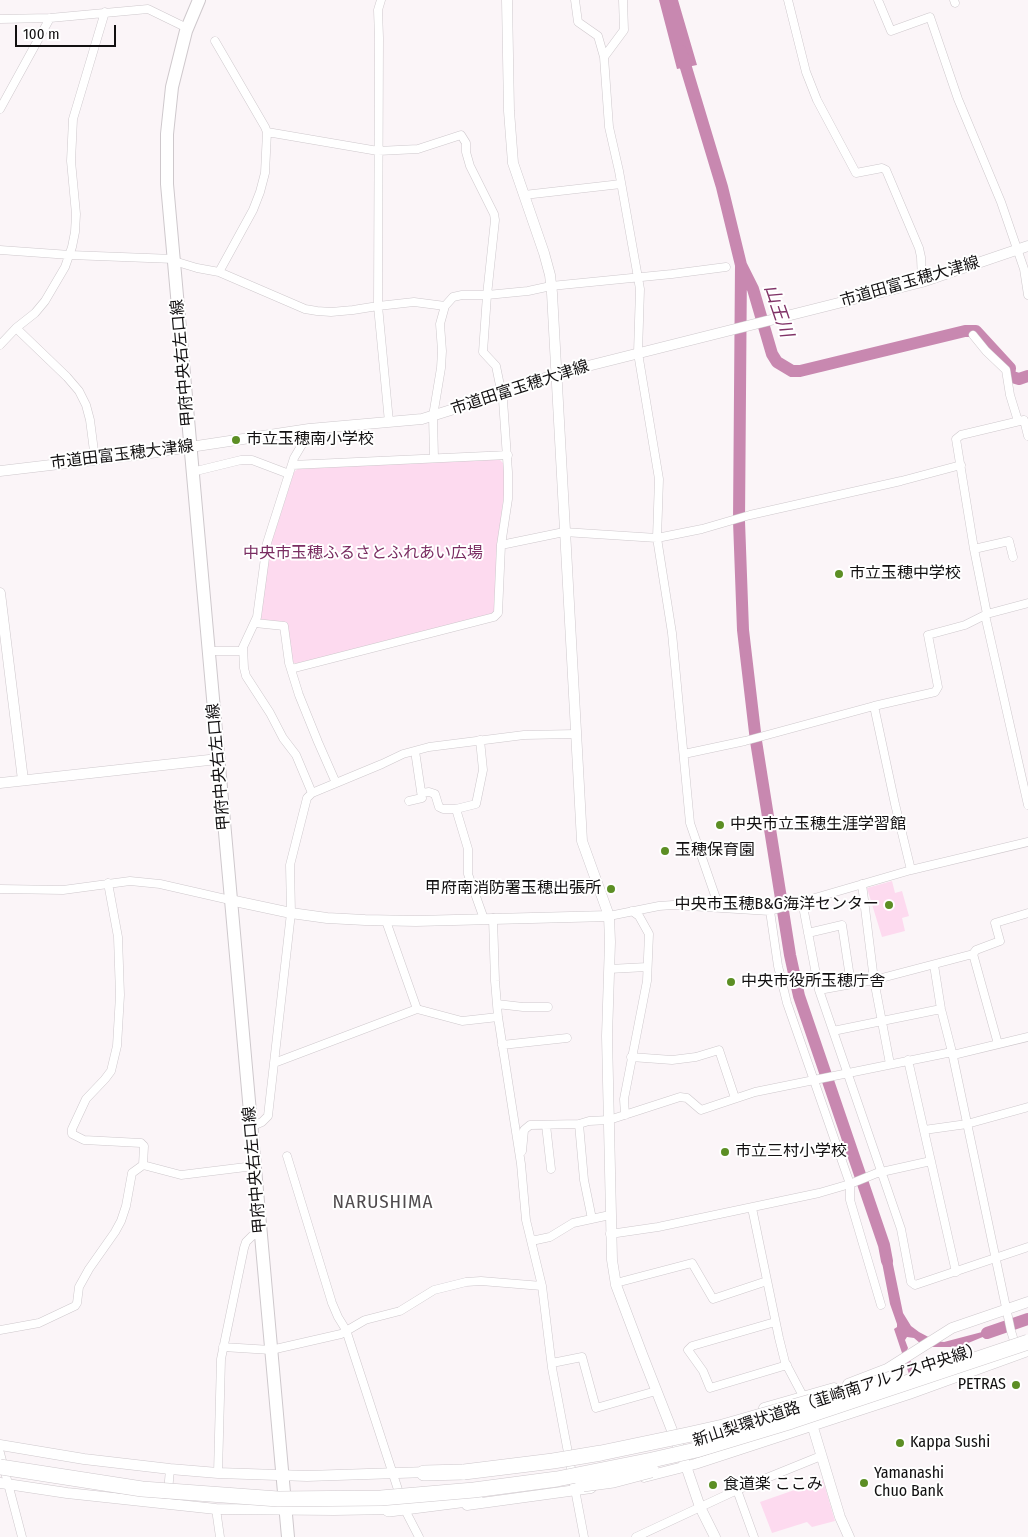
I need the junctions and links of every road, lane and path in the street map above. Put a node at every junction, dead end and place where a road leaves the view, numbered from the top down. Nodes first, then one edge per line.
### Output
1 (199, 0) edge
2 (381, 0) edge
3 (507, 0) edge
4 (575, 0) edge
5 (623, 0) edge
6 (788, 0) edge
7 (878, 0) edge
8 (105, 12) junction
9 (50, 18) junction
10 (0, 19) edge
11 (187, 28) junction
12 (215, 41) dead end
13 (604, 57) junction
14 (0, 109) edge
15 (266, 132) junction
16 (378, 151) junction
17 (622, 184) junction
18 (524, 195) junction
19 (1028, 246) edge
20 (1017, 249) junction
21 (0, 250) edge
22 (70, 255) junction
23 (174, 260) junction
24 (726, 267) dead end
25 (219, 272) junction
26 (638, 278) junction
27 (922, 282) junction
28 (552, 286) junction
29 (487, 295) junction
30 (1028, 295) edge
31 (378, 306) junction
32 (445, 306) junction
33 (16, 328) junction
34 (973, 336) dead end
35 (0, 345) edge
36 (638, 353) junction
37 (556, 374) junction
38 (502, 394) junction
39 (433, 416) junction
40 (1023, 420) edge
41 (389, 422) junction
42 (309, 430) junction
43 (1028, 436) edge
44 (190, 447) junction
45 (508, 455) junction
46 (434, 458) junction
47 (95, 459) junction
48 (292, 465) junction
49 (960, 465) junction
50 (0, 471) edge
51 (192, 472) junction
52 (289, 474) junction
53 (564, 532) junction
54 (657, 538) junction
55 (501, 545) junction
56 (974, 549) junction
57 (1013, 557) dead end
58 (0, 593) edge
59 (1028, 603) edge
60 (986, 615) junction
61 (255, 623) junction
62 (209, 651) junction
63 (243, 651) junction
64 (291, 669) junction
65 (874, 706) junction
66 (576, 734) junction
67 (480, 740) junction
68 (416, 751) junction
69 (684, 754) junction
70 (218, 759) junction
71 (23, 780) junction
72 (0, 783) edge
73 (336, 783) junction
74 (422, 792) junction
75 (312, 793) junction
76 (409, 801) dead end
77 (1028, 805) edge
78 (456, 809) junction
79 (1028, 842) edge
80 (911, 870) junction
81 (108, 883) junction
82 (862, 884) junction
83 (0, 889) edge
84 (230, 900) junction
85 (802, 901) junction
86 (720, 907) junction
87 (632, 911) junction
88 (770, 911) junction
89 (291, 913) junction
90 (1028, 913) edge
91 (609, 916) junction
92 (488, 918) junction
93 (386, 921) junction
94 (808, 933) junction
95 (973, 954) junction
96 (934, 965) junction
97 (647, 967) junction
98 (609, 969) junction
99 (874, 980) junction
100 (850, 984) junction
101 (818, 990) junction
102 (497, 1004) junction
103 (548, 1007) dead end
104 (941, 1008) junction
105 (417, 1009) junction
106 (498, 1016) junction
107 (881, 1020) junction
108 (833, 1031) junction
109 (1028, 1037) edge
110 (568, 1038) dead end
111 (998, 1044) junction
112 (502, 1045) junction
113 (952, 1053) junction
114 (631, 1057) junction
115 (908, 1060) junction
116 (274, 1063) junction
117 (890, 1064) junction
118 (847, 1073) junction
119 (813, 1080) junction
120 (735, 1098) junction
121 (1028, 1107) edge
122 (625, 1115) junction
123 (609, 1120) junction
124 (579, 1124) junction
125 (966, 1124) junction
126 (546, 1125) junction
127 (250, 1127) junction
128 (924, 1130) junction
129 (287, 1156) dead end
130 (930, 1161) junction
131 (521, 1164) junction
132 (143, 1165) junction
133 (254, 1166) junction
134 (551, 1169) dead end
135 (882, 1172) junction
136 (852, 1183) junction
137 (752, 1208) junction
138 (610, 1215) junction
139 (592, 1219) junction
140 (261, 1233) junction
141 (610, 1234) junction
142 (531, 1239) junction
143 (1028, 1248) edge
144 (996, 1258) junction
145 (956, 1272) junction
146 (767, 1281) junction
147 (616, 1283) junction
148 (542, 1286) junction
149 (1028, 1302) edge
150 (881, 1305) dead end
151 (1006, 1309) junction
152 (775, 1322) junction
153 (0, 1330) edge
154 (346, 1330) junction
155 (1028, 1332) edge
156 (223, 1347) junction
157 (1025, 1349) edge
158 (271, 1350) junction
159 (552, 1363) junction
160 (787, 1365) junction
161 (894, 1378) junction
162 (656, 1391) junction
163 (802, 1396) junction
164 (792, 1422) junction
165 (812, 1426) junction
166 (672, 1432) junction
167 (0, 1445) edge
168 (0, 1453) edge
169 (568, 1453) junction
170 (821, 1456) junction
171 (686, 1466) junction
172 (0, 1467) edge
173 (170, 1469) junction
174 (218, 1472) junction
175 (424, 1473) junction
176 (392, 1474) junction
177 (281, 1475) junction
178 (4, 1483) edge
179 (737, 1490) junction
180 (575, 1491) junction
181 (230, 1496) junction
182 (167, 1504) junction
183 (700, 1507) junction
184 (398, 1508) junction
185 (216, 1509) junction
186 (285, 1510) junction
187 (654, 1529) junction
188 (218, 1536) edge
189 (22, 1537) edge
190 (288, 1537) edge
191 (419, 1537) edge
192 (584, 1537) edge
193 (636, 1537) edge
194 (659, 1537) edge
195 (715, 1537) edge
196 (754, 1537) edge
197 (850, 1537) edge

1 - 11 main road, 甲府中央右左口線
2 - 16 street
3 - 18 street
4 - 13 street
5 - 13 street
6 - 27 street
7 - 20 street
8 - 9 street
8 - 11 street
8 - 22 street
9 - 10 street
9 - 14 street
11 - 23 main road, 甲府中央右左口線
12 - 15 street
13 - 17 street
15 - 16 street
15 - 25 street
16 - 29 street
16 - 31 street
17 - 18 street
17 - 26 street
18 - 28 street
19 - 20 street, 市道田富玉穂大津線
20 - 27 street, 市道田富玉穂大津線
20 - 30 street
21 - 22 street
22 - 23 street
22 - 33 street
23 - 25 street
23 - 44 main road, 甲府中央右左口線
24 - 26 street
25 - 31 street
26 - 28 street
26 - 36 street
27 - 36 street, 市道田富玉穂大津線
28 - 29 street
28 - 37 street
29 - 32 street
29 - 38 street
31 - 32 street
31 - 41 street
32 - 39 street
33 - 35 street
33 - 47 street
34 - 40 street
36 - 37 street, 市道田富玉穂大津線
36 - 54 street
37 - 38 street, 市道田富玉穂大津線
37 - 53 street
38 - 39 street, 市道田富玉穂大津線
38 - 45 street
39 - 41 street, 市道田富玉穂大津線
39 - 46 street
40 - 43 street
40 - 49 street
41 - 42 street, 市道田富玉穂大津線
42 - 44 street, 市道田富玉穂大津線
42 - 48 street
44 - 47 street, 市道田富玉穂大津線
44 - 51 main road, 甲府中央右左口線
45 - 46 street
45 - 55 street
46 - 48 street
47 - 50 street, 市道田富玉穂大津線
48 - 52 street
49 - 54 street
49 - 56 street
51 - 52 street
51 - 62 main road, 甲府中央右左口線
52 - 61 street
53 - 54 street
53 - 55 street
53 - 66 street
54 - 69 street
55 - 64 street
56 - 57 street
56 - 60 street
58 - 71 street
59 - 60 street
60 - 65 street
60 - 77 street
61 - 63 street
61 - 64 street
62 - 63 street
62 - 70 main road, 甲府中央右左口線
63 - 75 street
64 - 73 street
65 - 69 street
65 - 80 street
66 - 67 street
66 - 91 street
67 - 68 street
67 - 78 street
68 - 73 street
68 - 74 street
69 - 86 street
70 - 71 street
70 - 84 main road, 甲府中央右左口線
71 - 72 street
73 - 75 street
74 - 76 street
74 - 78 street
75 - 89 street
78 - 92 street
79 - 80 street
80 - 82 street
81 - 83 street
81 - 84 street
81 - 132 street
82 - 85 street
82 - 99 street
84 - 89 street
84 - 127 main road, 甲府中央右左口線
85 - 88 street
85 - 94 street
86 - 87 street
86 - 88 street
87 - 91 street
87 - 97 street
88 - 119 street
89 - 93 street
89 - 116 street
90 - 95 street
91 - 92 street
91 - 98 street
92 - 93 street
92 - 102 street
93 - 105 street
94 - 100 street
94 - 101 street
95 - 96 street
95 - 111 street
96 - 99 street
96 - 104 street
97 - 98 street
97 - 114 street
98 - 123 street
99 - 100 street
99 - 107 street
100 - 101 street
101 - 108 street
102 - 103 street
102 - 106 street
104 - 107 street
104 - 113 street
105 - 106 street
105 - 116 street
106 - 112 street
107 - 108 street
107 - 117 street
108 - 118 street
109 - 111 street
110 - 112 street
111 - 113 street
112 - 131 street
113 - 115 street
113 - 125 street
114 - 120 street
114 - 122 street
115 - 117 street
115 - 128 street
116 - 127 street
117 - 118 street
118 - 119 street
118 - 135 street
119 - 120 street
119 - 136 street
120 - 122 street
121 - 125 street
122 - 123 street
123 - 124 street
123 - 138 street
124 - 126 street
124 - 139 street
125 - 128 street
125 - 144 street
126 - 131 street
126 - 134 street
127 - 133 main road, 甲府中央右左口線
128 - 130 street
129 - 154 street
130 - 135 street
130 - 145 street
131 - 142 street
132 - 133 street
132 - 153 street
133 - 140 main road, 甲府中央右左口線
135 - 136 street
135 - 145 street
136 - 137 street
136 - 150 street
137 - 141 street
137 - 146 street
138 - 139 street
138 - 141 street
139 - 142 street
140 - 156 street
140 - 158 main road, 甲府中央右左口線
141 - 147 street
142 - 148 street
143 - 144 street
144 - 145 street
144 - 151 street
146 - 147 street
146 - 152 street
147 - 162 street
148 - 154 street
148 - 159 street
149 - 151 street
151 - 157 street
151 - 163 street
152 - 160 street
152 - 160 street
154 - 158 street
154 - 176 street
155 - 161 highway, 新山梨環状道路（韮崎南アルプス中央線）
156 - 158 street
156 - 174 street
157 - 164 highway, 新山梨環状道路（韮崎南アルプス中央線）, bridge
157 - 165 street
158 - 177 main road, 甲府中央右左口線
159 - 162 street
159 - 169 street
160 - 163 street
161 - 175 highway, bridge
161 - 181 highway, 新山梨環状道路（韮崎南アルプス中央線）, bridge
162 - 166 street
163 - 165 street
163 - 166 street
164 - 181 highway, 新山梨環状道路（韮崎南アルプス中央線）, bridge
164 - 184 highway, bridge
165 - 170 street
165 - 171 street
166 - 169 street
166 - 171 street
167 - 173 street
168 - 178 street
169 - 175 street
169 - 180 street
170 - 179 street
170 - 197 street
171 - 180 street
171 - 183 street
172 - 181 highway, 新山梨環状道路（韮崎南アルプス中央線）, bridge
173 - 174 street
173 - 182 street
174 - 177 street
175 - 176 street
176 - 177 street
176 - 184 street
177 - 186 main road, 甲府中央右左口線
178 - 182 street
178 - 189 street
179 - 183 street
179 - 196 street
180 - 184 street
180 - 192 street
182 - 185 street
183 - 187 street
183 - 195 street
184 - 186 street
184 - 191 street
185 - 186 street
185 - 188 street
186 - 190 main road, 甲府中央右左口線
187 - 193 street
187 - 194 street

